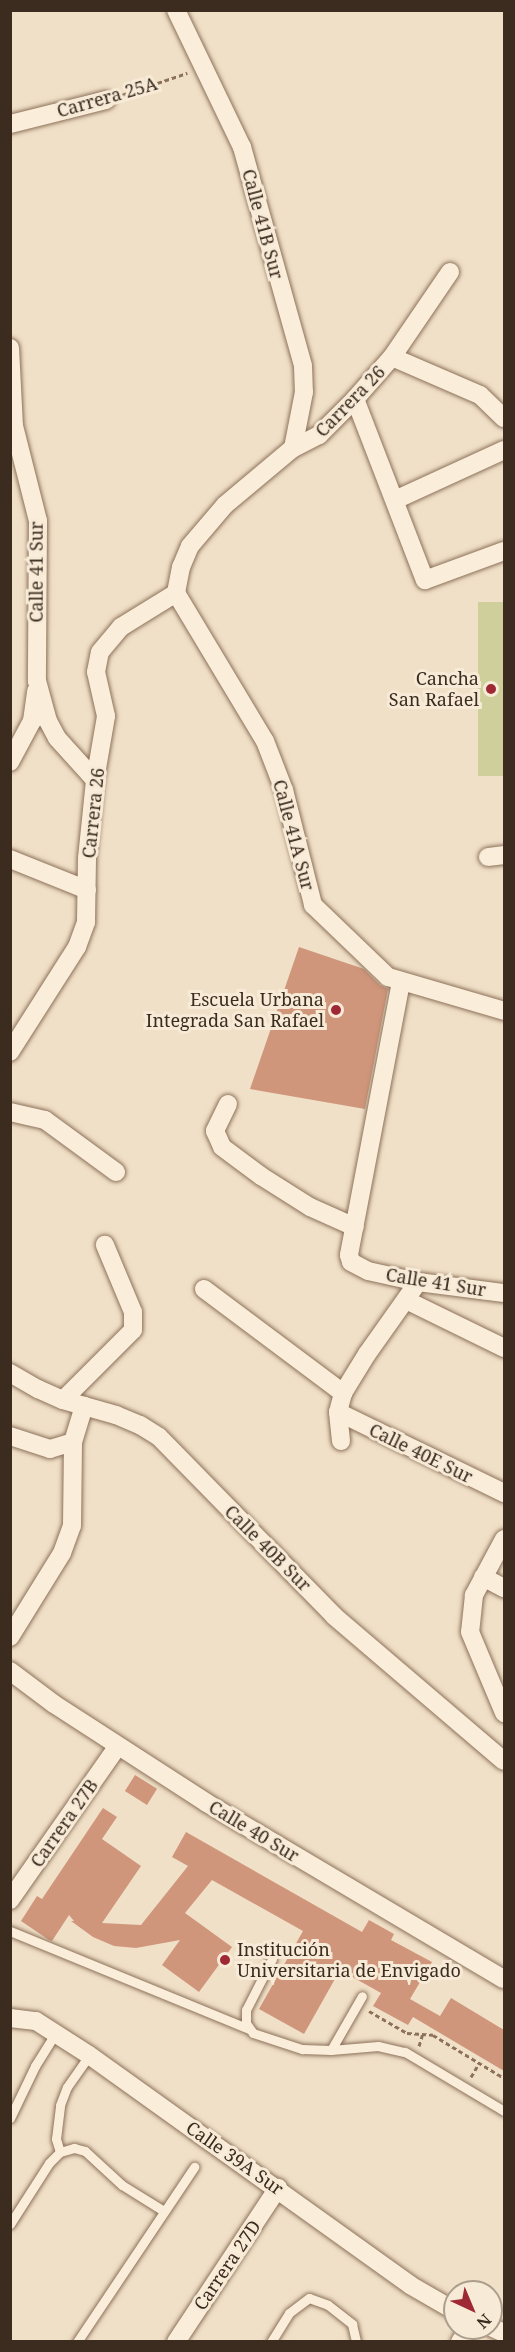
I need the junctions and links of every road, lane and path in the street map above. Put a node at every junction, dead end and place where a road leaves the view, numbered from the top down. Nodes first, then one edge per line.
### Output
1 (176, 10) edge
2 (203, 68) junction
3 (106, 100) joint
4 (10, 124) edge
5 (450, 272) dead end
6 (10, 348) edge
7 (392, 357) junction
8 (356, 399) junction
9 (504, 418) edge
10 (293, 448) junction
11 (504, 450) edge
12 (395, 500) junction
13 (504, 551) edge
14 (176, 593) junction
15 (37, 681) junction
16 (10, 762) edge
17 (95, 780) junction
18 (10, 859) edge
19 (87, 890) junction
20 (400, 982) junction
21 (504, 1011) edge
22 (10, 1052) edge
23 (228, 1104) dead end
24 (10, 1112) edge
25 (116, 1173) dead end
26 (355, 1227) junction
27 (105, 1245) dead end
28 (418, 1282) junction
29 (204, 1290) dead end
30 (504, 1293) edge
31 (406, 1300) junction
32 (504, 1348) edge
33 (10, 1373) edge
34 (343, 1393) junction
35 (63, 1400) junction
36 (84, 1406) junction
37 (338, 1412) junction
38 (10, 1436) edge
39 (341, 1441) dead end
40 (73, 1442) junction
41 (504, 1493) edge
42 (504, 1539) edge
43 (483, 1577) junction
44 (504, 1588) edge
45 (10, 1636) edge
46 (10, 1671) edge
47 (504, 1713) edge
48 (117, 1747) junction
49 (504, 1761) edge
50 (10, 1900) edge
51 (10, 1931) edge
52 (272, 1959) dead end
53 (504, 1979) edge
54 (359, 2000) joint
55 (10, 2018) edge
56 (249, 2029) junction
57 (56, 2033) junction
58 (332, 2050) junction
59 (89, 2055) junction
60 (504, 2078) edge
61 (504, 2111) edge
62 (10, 2118) edge
63 (60, 2152) junction
64 (194, 2167) dead end
65 (278, 2188) junction
66 (164, 2211) junction
67 (10, 2224) edge
68 (443, 2304) edge
69 (77, 2342) edge
70 (176, 2342) edge
71 (271, 2342) edge
72 (356, 2342) edge

1 - 2 street, Calle 41B Sur
2 - 3 path, Carrera 25A
2 - 10 street, Calle 41B Sur
3 - 4 street, Carrera 25A
5 - 7 street, Carrera 26
6 - 15 street, Calle 41 Sur
7 - 8 street, Carrera 26
7 - 9 street, Carrera 26
8 - 10 street, Carrera 26
8 - 12 street
10 - 14 street, Carrera 26
11 - 12 street
12 - 13 street
14 - 17 street, Carrera 26
14 - 20 street, Calle 41A Sur
15 - 16 street
15 - 17 street, Calle 41 Sur
17 - 19 street, Carrera 26
18 - 19 street
19 - 22 street, Carrera 26
20 - 21 street, Calle 41A Sur
20 - 26 street
23 - 26 street
24 - 25 street
26 - 28 street, Calle 41 Sur
27 - 35 street
28 - 30 street, Calle 41 Sur
28 - 31 street
29 - 34 street
31 - 32 street
31 - 34 street
33 - 35 street, Calle 40B Sur
34 - 37 street
35 - 36 street, Calle 40B Sur
36 - 40 street
36 - 49 street, Calle 40B Sur
37 - 39 street
37 - 41 street, Calle 40E Sur
38 - 40 street
40 - 45 street
42 - 43 street
43 - 44 street
43 - 47 street
46 - 48 street, Calle 40 Sur
48 - 50 street, Carrera 27B
48 - 53 street, Calle 40 Sur
51 - 56 lane
52 - 56 lane
54 - 58 lane
54 - 60 path
55 - 57 street, Calle 39A Sur
56 - 58 lane
57 - 59 street, Calle 39A Sur
57 - 62 lane
58 - 61 lane
59 - 63 lane
59 - 65 street, Calle 39A Sur
63 - 66 lane
63 - 67 lane
64 - 66 lane
65 - 68 street, Calle 39A Sur
65 - 70 street, Carrera 27D
66 - 69 lane
71 - 72 lane

